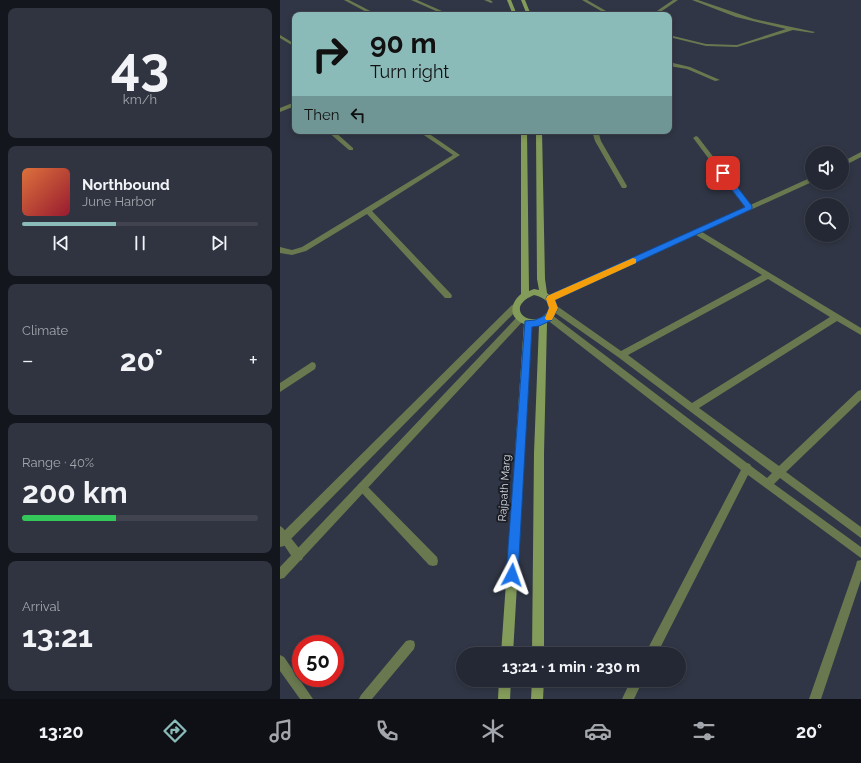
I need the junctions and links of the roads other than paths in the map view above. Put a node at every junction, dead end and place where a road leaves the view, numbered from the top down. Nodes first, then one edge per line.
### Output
1 (346, 0) edge
2 (414, 0) edge
3 (509, 0) edge
4 (523, 0) edge
5 (584, 0) edge
6 (676, 0) edge
7 (694, 0) edge
8 (370, 12) edge
9 (443, 12) edge
10 (514, 12) edge
11 (528, 12) edge
12 (606, 12) edge
13 (658, 12) edge
14 (791, 29) junction
15 (813, 32) dead end
16 (280, 36) edge
17 (672, 37) edge
18 (292, 44) edge
19 (672, 65) edge
20 (717, 80) dead end
21 (292, 105) edge
22 (280, 110) edge
23 (333, 134) edge
24 (426, 134) edge
25 (524, 134) edge
26 (539, 134) edge
27 (596, 134) edge
28 (696, 138) dead end
29 (351, 150) dead end
30 (861, 154) edge
31 (849, 161) edge
32 (805, 182) edge
33 (624, 186) dead end
34 (749, 208) junction
35 (367, 210) junction
36 (697, 232) junction
37 (280, 250) edge
38 (769, 275) junction
39 (543, 293) junction
40 (525, 294) junction
41 (448, 296) dead end
42 (550, 299) junction
43 (515, 307) junction
44 (554, 308) junction
45 (837, 317) junction
46 (546, 320) junction
47 (524, 321) junction
48 (861, 332) edge
49 (621, 355) junction
50 (312, 366) dead end
51 (280, 388) edge
52 (861, 394) edge
53 (691, 408) junction
54 (747, 467) junction
55 (779, 472) junction
56 (767, 484) junction
57 (362, 487) junction
58 (861, 533) edge
59 (282, 537) edge
60 (861, 553) edge
61 (298, 556) junction
62 (433, 561) dead end
63 (861, 565) edge
64 (280, 574) edge
65 (410, 646) dead end
66 (506, 647) edge
67 (538, 647) edge
68 (655, 647) edge
69 (280, 661) edge
70 (505, 687) edge
71 (538, 687) edge
72 (634, 687) edge
73 (307, 699) edge
74 (365, 699) edge
75 (504, 699) edge
76 (537, 699) edge
77 (628, 699) edge
78 (815, 699) edge

1 - 8 street
2 - 9 street
3 - 10 main road
4 - 11 main road
5 - 12 street
6 - 13 street
7 - 14 street
14 - 15 street
14 - 17 street
16 - 18 street
19 - 20 street
21 - 22 street
23 - 29 street
24 - 35 street
25 - 40 main road
26 - 39 main road
27 - 33 street
28 - 34 street
30 - 31 street
32 - 34 street
34 - 36 street
35 - 37 street
35 - 41 street
36 - 38 street
36 - 42 street
38 - 45 street
38 - 49 street
39 - 40 main road
39 - 42 main road
40 - 43 main road
42 - 44 main road
43 - 47 main road
43 - 59 street
44 - 46 main road
44 - 49 street
45 - 48 street
45 - 53 street
46 - 47 main road
46 - 54 street
46 - 67 main road
47 - 57 street
47 - 66 main road, Rajpath Marg
49 - 53 street
50 - 51 street
52 - 55 street
53 - 55 street
54 - 56 street
54 - 68 street
55 - 56 street
55 - 58 street
56 - 60 street
57 - 61 street
57 - 62 street
59 - 61 street
61 - 64 street
63 - 78 street
65 - 74 street
69 - 73 street
70 - 75 main road
71 - 76 main road
72 - 77 street

